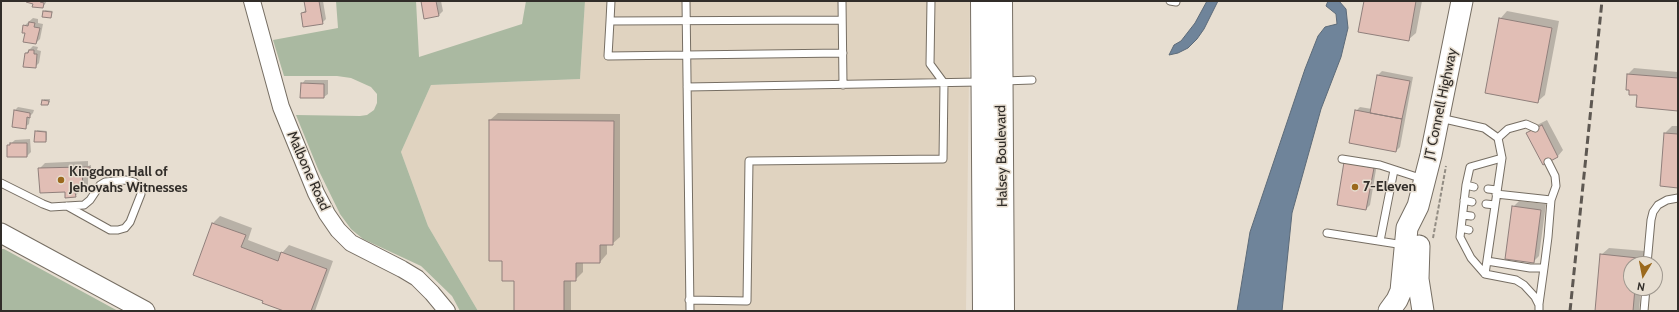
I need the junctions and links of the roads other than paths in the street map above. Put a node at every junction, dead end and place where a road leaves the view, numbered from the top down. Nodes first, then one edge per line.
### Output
1 (252, 1) edge
2 (611, 1) edge
3 (686, 1) edge
4 (842, 1) edge
5 (931, 1) edge
6 (982, 1) edge
7 (1001, 1) edge
8 (1170, 1) edge
9 (1176, 1) edge
10 (1462, 1) edge
11 (842, 20) junction
12 (610, 21) junction
13 (686, 21) junction
14 (843, 53) junction
15 (687, 55) junction
16 (1032, 80) dead end
17 (992, 82) junction
18 (944, 83) junction
19 (843, 84) junction
20 (687, 87) junction
21 (1439, 118) junction
22 (1535, 128) dead end
23 (1498, 138) junction
24 (1502, 158) junction
25 (1342, 159) dead end
26 (1548, 162) dead end
27 (1394, 170) junction
28 (1425, 179) junction
29 (1, 183) edge
30 (1466, 185) junction
31 (1474, 187) dead end
32 (1488, 189) dead end
33 (1497, 192) junction
34 (1678, 198) edge
35 (1464, 200) junction
36 (1551, 200) junction
37 (1472, 202) dead end
38 (1486, 204) dead end
39 (1495, 205) junction
40 (67, 206) junction
41 (1418, 206) junction
42 (1462, 215) junction
43 (1471, 216) dead end
44 (1485, 218) dead end
45 (1493, 220) junction
46 (1461, 228) junction
47 (1470, 230) dead end
48 (1484, 232) dead end
49 (1, 233) edge
50 (1328, 233) dead end
51 (1491, 233) junction
52 (1380, 241) junction
53 (1405, 245) junction
54 (1648, 256) edge
55 (1488, 261) junction
56 (1544, 268) junction
57 (1485, 274) junction
58 (1645, 296) edge
59 (690, 300) junction
60 (1539, 308) edge
61 (145, 311) edge
62 (447, 311) edge
63 (690, 311) edge
64 (984, 311) edge
65 (1004, 311) edge
66 (1389, 311) edge
67 (1423, 311) edge
68 (1644, 311) edge

1 - 62 street, Malbone Road
2 - 12 lane
3 - 13 lane
4 - 11 lane
5 - 18 lane
6 - 17 highway, Halsey Boulevard
7 - 17 highway, Halsey Boulevard
8 - 9 lane
10 - 21 main road, JT Connell Highway
11 - 13 lane
11 - 14 lane
12 - 13 lane
12 - 15 lane
13 - 15 lane
14 - 15 lane
14 - 19 lane
15 - 20 lane
16 - 17 lane
17 - 18 lane
17 - 64 highway, Halsey Boulevard
17 - 65 highway, Halsey Boulevard
18 - 19 lane
18 - 59 lane
19 - 20 lane
20 - 59 lane
21 - 23 lane
21 - 28 main road, JT Connell Highway
22 - 23 lane
23 - 24 lane
24 - 30 lane
24 - 33 lane
25 - 27 lane
26 - 36 lane
27 - 28 lane
27 - 52 lane
28 - 41 main road, JT Connell Highway
29 - 40 lane
30 - 31 lane
30 - 35 lane
32 - 33 lane
33 - 36 lane
33 - 39 lane
34 - 54 lane
35 - 37 lane
35 - 42 lane
36 - 56 lane
38 - 39 lane
39 - 45 lane
40 - 40 lane
41 - 53 main road, JT Connell Highway
41 - 67 main road, JT Connell Highway
42 - 43 lane
42 - 46 lane
44 - 45 lane
45 - 51 lane
46 - 47 lane
46 - 57 lane
48 - 51 lane
49 - 61 main road
50 - 52 lane
51 - 55 lane
52 - 53 lane
53 - 66 main road, JT Connell Highway
55 - 56 lane
55 - 57 lane
56 - 60 lane
57 - 60 lane
58 - 68 lane
59 - 63 lane

